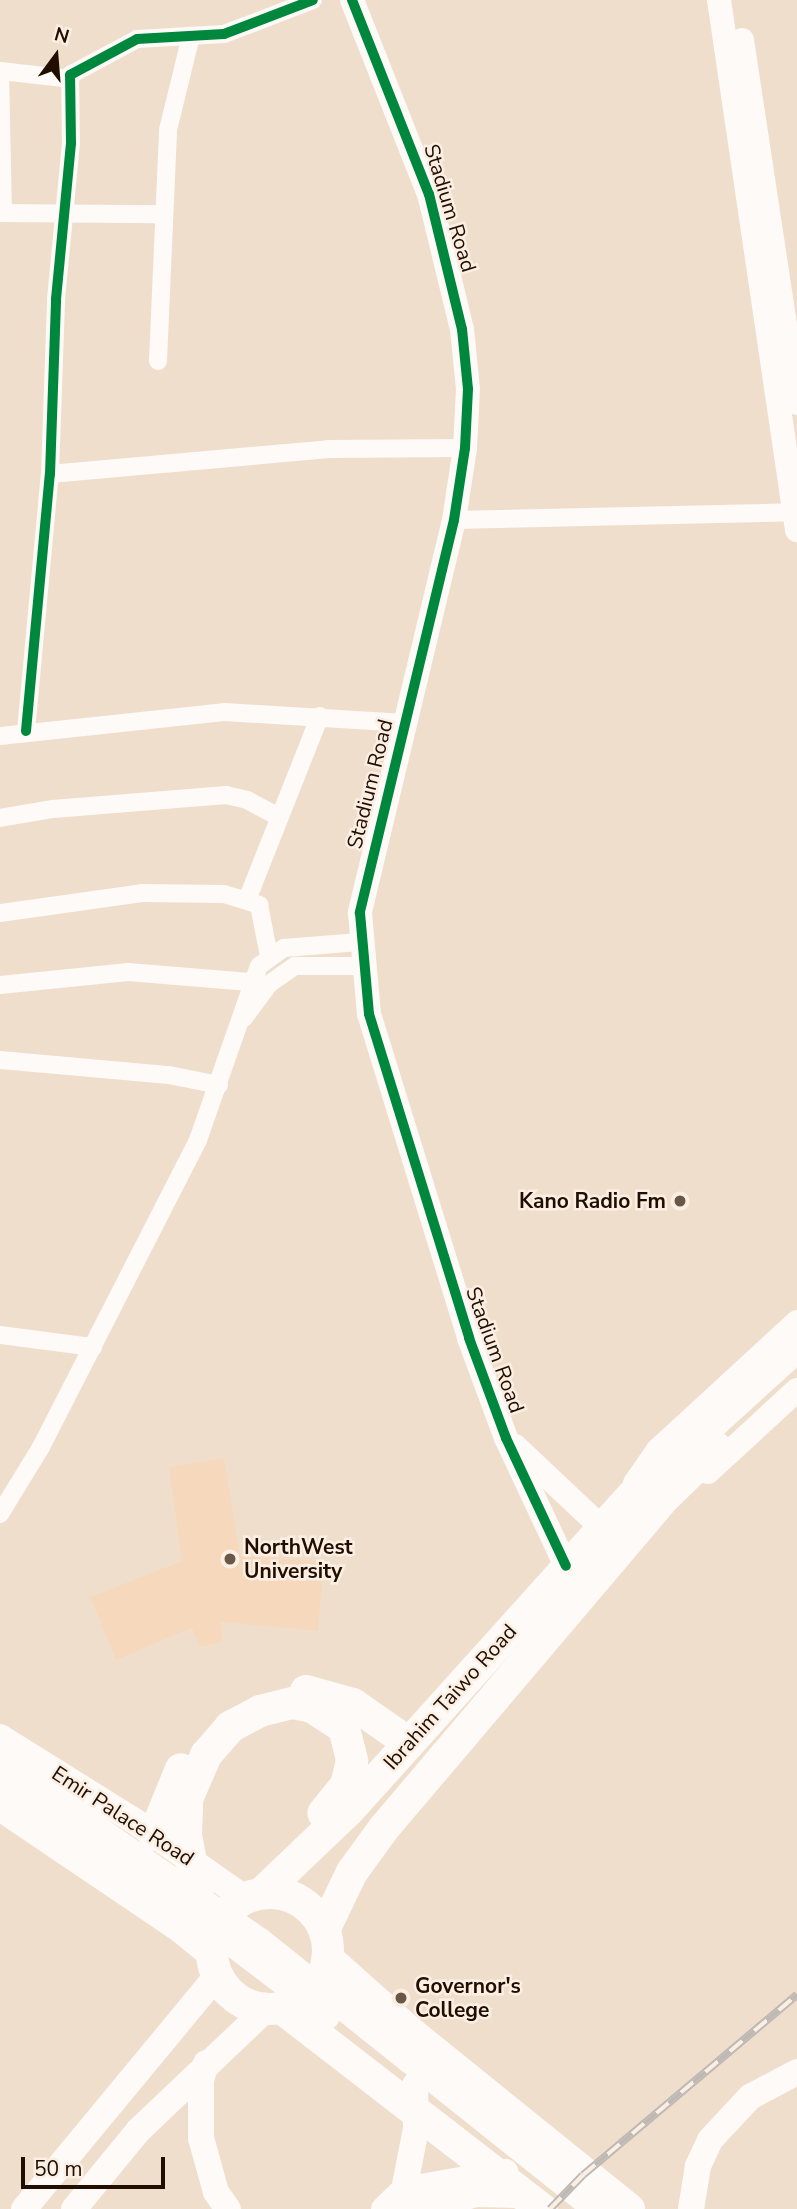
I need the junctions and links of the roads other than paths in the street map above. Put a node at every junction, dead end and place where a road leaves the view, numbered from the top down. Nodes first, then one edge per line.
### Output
1 (313, 0) edge
2 (352, 0) edge
3 (719, 0) edge
4 (736, 0) edge
5 (191, 36) junction
6 (0, 71) edge
7 (71, 79) junction
8 (2, 213) edge
9 (163, 214) junction
10 (65, 216) junction
11 (158, 361) dead end
12 (797, 403) edge
13 (466, 448) junction
14 (50, 474) junction
15 (796, 518) edge
16 (454, 520) junction
17 (320, 716) junction
18 (405, 723) junction
19 (26, 731) junction
20 (0, 736) edge
21 (279, 817) junction
22 (0, 818) edge
23 (247, 900) junction
24 (0, 914) edge
25 (362, 954) junction
26 (269, 956) junction
27 (250, 982) junction
28 (0, 985) edge
29 (238, 1027) junction
30 (0, 1060) edge
31 (219, 1085) junction
32 (797, 1322) edge
33 (0, 1335) edge
34 (93, 1347) junction
35 (791, 1370) edge
36 (506, 1438) junction
37 (648, 1492) junction
38 (0, 1514) edge
39 (643, 1526) junction
40 (602, 1528) junction
41 (566, 1566) junction
42 (0, 1737) edge
43 (409, 1742) junction
44 (0, 1761) edge
45 (0, 1786) edge
46 (0, 1808) edge
47 (86, 1830) junction
48 (154, 1835) junction
49 (264, 1888) junction
50 (198, 1897) junction
51 (325, 1928) junction
52 (329, 1961) junction
53 (215, 1966) junction
54 (274, 2009) junction
55 (206, 2063) junction
56 (797, 2071) edge
57 (415, 2085) junction
58 (527, 2190) edge
59 (411, 2199) edge
60 (24, 2209) edge
61 (75, 2209) edge
62 (228, 2209) edge
63 (384, 2209) edge
64 (569, 2209) edge
65 (596, 2209) edge
66 (629, 2209) edge
67 (691, 2209) edge

1 - 5 street
2 - 13 street, Stadium Road
3 - 15 street
4 - 12 street
5 - 7 street
5 - 9 street
6 - 7 street
6 - 8 street
7 - 10 street
8 - 10 street
9 - 10 street
9 - 11 street
10 - 14 street
13 - 14 street
13 - 16 street, Stadium Road
14 - 19 street
15 - 16 street
16 - 18 street, Stadium Road
17 - 18 street
17 - 19 street
17 - 21 street
18 - 25 street, Stadium Road
19 - 20 street
21 - 22 street
21 - 23 street
23 - 24 street
23 - 26 street
25 - 26 street
25 - 29 street
25 - 36 street, Stadium Road
26 - 27 street
27 - 28 street
27 - 29 street
29 - 31 street
30 - 31 street
31 - 34 street
32 - 37 street, Ibrahim Taiwo Road
33 - 34 street
34 - 38 street
35 - 37 highway
35 - 39 street, Ibrahim Taiwo Road
36 - 40 street, Stadium Road
36 - 41 street, Stadium Road
37 - 39 highway, Ibrahim Taiwo Road
37 - 40 highway, Ibrahim Taiwo Road
39 - 51 highway, Ibrahim Taiwo Road
40 - 41 highway, Ibrahim Taiwo Road
41 - 43 highway, Ibrahim Taiwo Road
42 - 48 main road, Emir Palace Road
43 - 48 highway
43 - 49 highway, Ibrahim Taiwo Road
44 - 47 main road
45 - 47 main road
46 - 53 main road
47 - 50 main road
47 - 57 main road
48 - 49 main road, Emir Palace Road
49 - 50 highway
49 - 51 highway
49 - 53 highway
50 - 65 main road
51 - 52 highway
52 - 54 highway
52 - 66 highway
53 - 54 highway
53 - 60 main road
54 - 55 main road
54 - 58 highway
55 - 61 main road
55 - 62 main road
56 - 67 main road
57 - 58 main road
57 - 59 main road
58 - 59 highway
58 - 64 main road
59 - 63 main road

